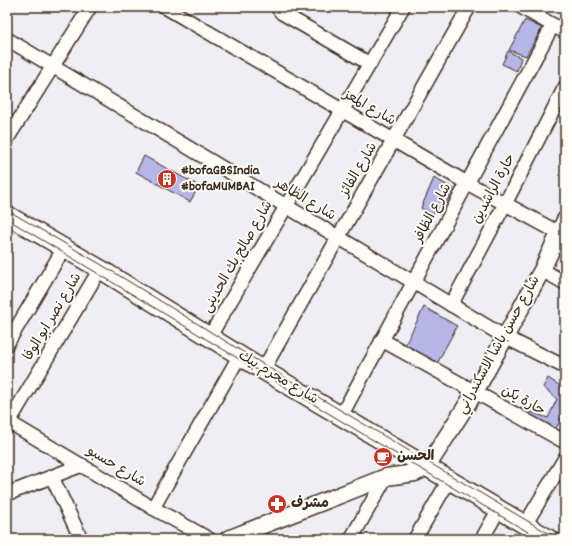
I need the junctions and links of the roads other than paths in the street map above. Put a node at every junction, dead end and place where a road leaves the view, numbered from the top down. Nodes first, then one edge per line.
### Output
1 (90, 7) edge
2 (165, 7) edge
3 (277, 7) edge
4 (469, 7) edge
5 (521, 7) edge
6 (399, 9) edge
7 (553, 25) junction
8 (565, 32) edge
9 (7, 40) edge
10 (370, 64) junction
11 (52, 67) junction
12 (565, 87) edge
13 (342, 112) junction
14 (8, 137) edge
15 (394, 141) junction
16 (467, 184) junction
17 (505, 204) junction
18 (286, 207) junction
19 (7, 215) edge
20 (562, 227) edge
21 (338, 238) junction
22 (64, 248) junction
23 (100, 269) junction
24 (542, 270) junction
25 (413, 283) junction
26 (565, 283) edge
27 (451, 305) junction
28 (210, 336) junction
29 (505, 337) junction
30 (382, 340) junction
31 (7, 344) edge
32 (240, 355) junction
33 (565, 367) edge
34 (263, 370) junction
35 (475, 392) junction
36 (341, 416) junction
37 (8, 422) edge
38 (565, 442) edge
39 (565, 458) edge
40 (82, 465) junction
41 (427, 467) junction
42 (52, 477) junction
43 (386, 477) junction
44 (449, 480) junction
45 (7, 494) edge
46 (153, 508) junction
47 (499, 510) junction
48 (526, 525) junction
49 (253, 535) edge
50 (82, 539) edge
51 (209, 539) edge
52 (228, 539) edge
53 (351, 539) edge
54 (415, 539) edge
55 (482, 539) edge
56 (549, 539) edge

1 - 11 street
2 - 13 street, شارع المعز
3 - 10 street
4 - 15 street, شارع الفائز
5 - 7 street
6 - 10 street, شارع صالح بك الحدينى
7 - 8 street
7 - 16 street, شارع الظافر
9 - 11 street, شارع الظاهر
10 - 13 street, شارع صالح بك الحدينى
11 - 14 street
11 - 18 street, شارع الظاهر
12 - 17 street, حارة الراشدين
13 - 15 street, شارع المعز
13 - 18 street, شارع صالح بك الحدينى
15 - 16 street, شارع المعز
15 - 21 street, شارع الفائز
16 - 17 street, شارع المعز
16 - 25 street, شارع الظافر
17 - 20 street, شارع المعز
17 - 27 street, حارة الراشدين
18 - 21 street, شارع الظاهر
18 - 28 street, شارع صالح بك الحدينى
19 - 22 main road, شارع محرم بيك
20 - 24 street, شارع حسن باشا الاسكندراني
21 - 25 street, شارع الظاهر
21 - 34 street, شارع الفائز
22 - 23 main road, شارع محرم بيك
22 - 31 street
23 - 28 main road, شارع محرم بيك
23 - 37 street, شارع نصر ابو الوفا
24 - 26 street
24 - 29 street, شارع حسن باشا الاسكندراني
25 - 27 street, شارع الظاهر
25 - 30 street, شارع الظافر
27 - 29 street, شارع الظاهر
28 - 32 main road, شارع محرم بيك
29 - 33 street, شارع الظاهر
29 - 35 street, شارع حسن باشا الاسكندراني
30 - 35 street, حارة يكن
30 - 36 street, شارع الظافر
32 - 34 main road, شارع محرم بيك
32 - 46 street
34 - 36 main road, شارع محرم بيك
35 - 38 street, حارة يكن
35 - 41 street, شارع حسن باشا الاسكندراني
36 - 41 main road, شارع محرم بيك
37 - 40 street, شارع حسبو
39 - 48 street
40 - 42 street
40 - 46 street, شارع حسبو
41 - 43 street
41 - 44 main road, شارع محرم بيك
42 - 45 street
42 - 50 street
43 - 49 street
43 - 53 street
44 - 47 main road, شارع محرم بيك
44 - 54 street
46 - 51 street, شارع حسبو
47 - 48 main road, شارع محرم بيك
47 - 55 street
48 - 56 main road, شارع محرم بيك
49 - 52 street

